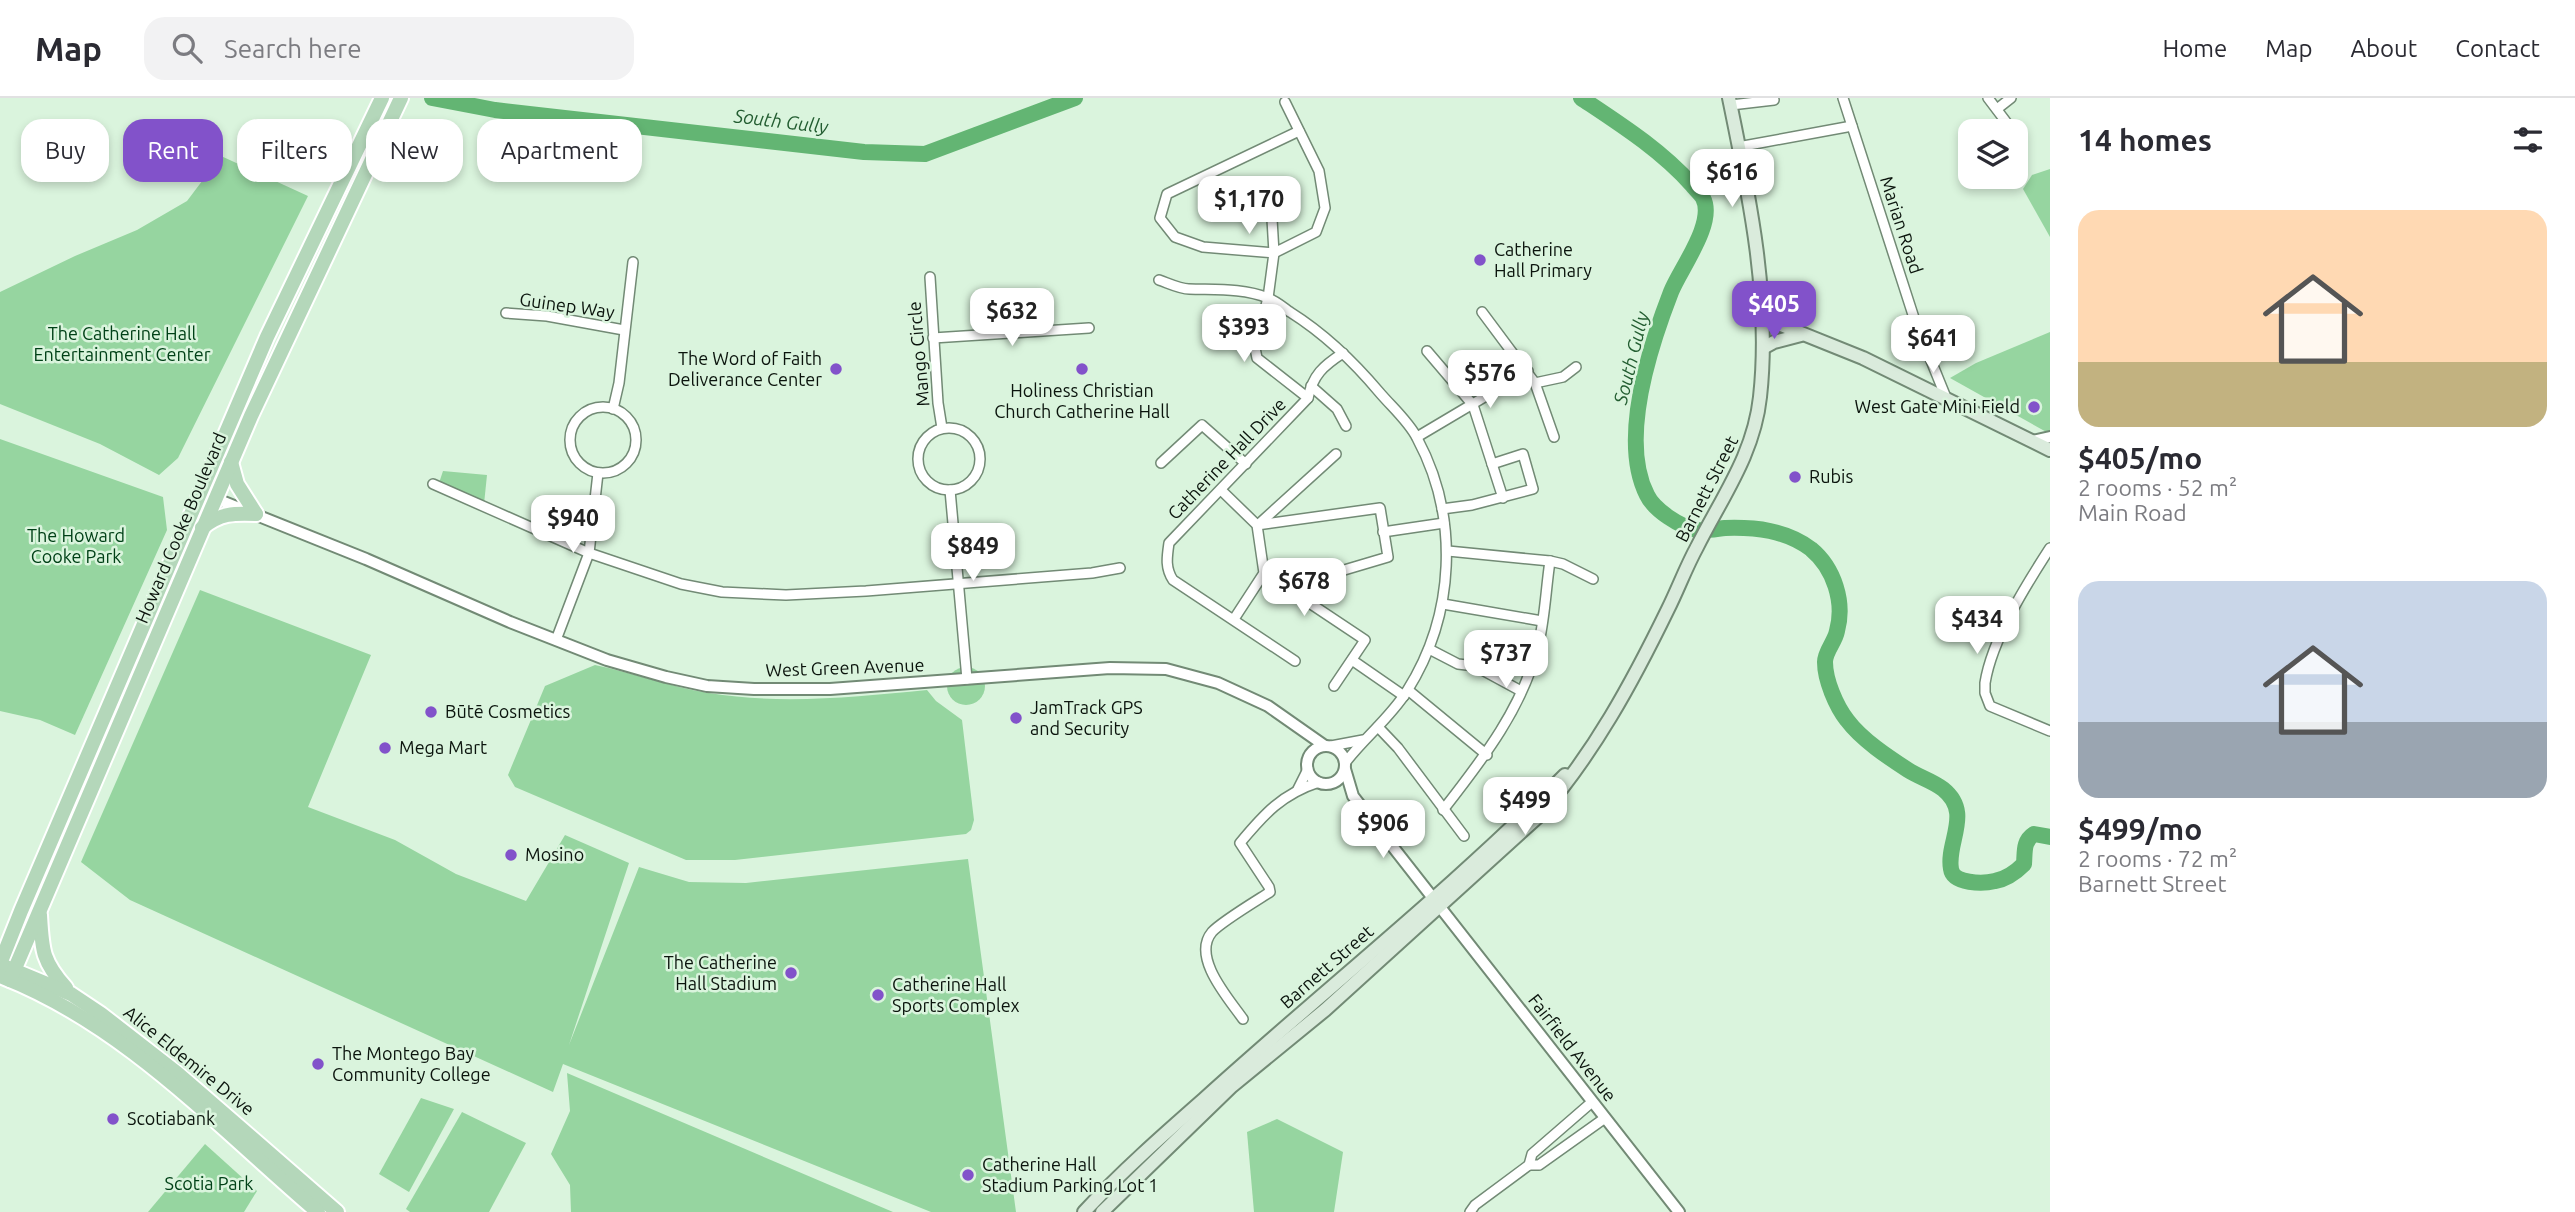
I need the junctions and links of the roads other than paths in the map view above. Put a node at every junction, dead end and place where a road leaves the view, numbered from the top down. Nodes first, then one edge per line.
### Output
1 (382, 98) edge
2 (401, 98) edge
3 (1843, 98) edge
4 (1988, 98) edge
5 (2011, 98) edge
6 (1774, 100) dead end
7 (1285, 102) dead end
8 (1730, 102) edge
9 (1997, 109) junction
10 (2004, 119) edge
11 (1852, 126) junction
12 (1299, 131) junction
13 (1738, 147) junction
14 (1272, 219) dead end
15 (1274, 253) junction
16 (634, 262) dead end
17 (930, 277) dead end
18 (1159, 280) dead end
19 (1268, 298) junction
20 (1482, 312) dead end
21 (506, 313) dead end
22 (1761, 317) junction
23 (1089, 328) dead end
24 (624, 330) junction
25 (1801, 335) junction
26 (933, 338) junction
27 (1763, 348) junction
28 (1427, 351) dead end
29 (1343, 353) junction
30 (1576, 367) dead end
31 (1528, 371) junction
32 (1535, 383) junction
33 (1311, 386) junction
34 (1308, 398) junction
35 (1947, 400) junction
36 (1473, 405) junction
37 (613, 409) junction
38 (1346, 426) dead end
39 (943, 428) junction
40 (1417, 437) junction
41 (1554, 437) dead end
42 (2050, 437) edge
43 (2033, 441) junction
44 (2050, 450) edge
45 (1336, 454) dead end
46 (231, 462) junction
47 (1161, 463) dead end
48 (1245, 464) junction
49 (1492, 464) junction
50 (598, 472) junction
51 (433, 484) dead end
52 (950, 490) junction
53 (1221, 490) junction
54 (199, 492) junction
55 (214, 498) junction
56 (1503, 498) junction
57 (1442, 509) junction
58 (256, 514) junction
59 (1444, 523) junction
60 (1257, 525) junction
61 (201, 528) junction
62 (1383, 532) junction
63 (2050, 548) edge
64 (1448, 551) junction
65 (589, 554) junction
66 (1550, 561) junction
67 (1120, 568) dead end
68 (1264, 573) junction
69 (1593, 579) dead end
70 (958, 583) junction
71 (1443, 604) junction
72 (1234, 620) junction
73 (1542, 621) junction
74 (556, 640) junction
75 (1429, 649) junction
76 (1352, 660) junction
77 (1295, 661) dead end
78 (967, 679) junction
79 (1334, 685) dead end
80 (1521, 691) junction
81 (1406, 693) junction
82 (1378, 727) junction
83 (1303, 731) junction
84 (2050, 731) edge
85 (1363, 740) junction
86 (1328, 746) junction
87 (1487, 755) junction
88 (1308, 764) junction
89 (1345, 766) junction
90 (1323, 783) junction
91 (1298, 789) junction
92 (1353, 796) junction
93 (1443, 810) junction
94 (1464, 836) dead end
95 (1435, 902) junction
96 (39, 910) junction
97 (15, 926) junction
98 (0, 941) edge
99 (5, 971) edge
100 (71, 994) junction
101 (1243, 1019) dead end
102 (1592, 1102) junction
103 (1605, 1118) junction
104 (1529, 1165) junction
105 (318, 1212) edge
106 (337, 1212) edge
107 (1084, 1212) edge
108 (1102, 1212) edge
109 (1470, 1212) edge
110 (1679, 1212) edge

1 - 54 main road, Howard Cooke Boulevard
2 - 46 main road, Howard Cooke Boulevard
3 - 11 street, Marian Road
4 - 9 street
5 - 9 street
6 - 8 street
7 - 12 street
8 - 13 main road, Barnett Street
9 - 10 street
11 - 13 street
11 - 35 street, Marian Road
12 - 15 street
12 - 15 street
13 - 22 main road, Barnett Street
14 - 15 street
15 - 19 street
16 - 24 street
17 - 26 street, Mango Circle
18 - 19 street
19 - 29 street
19 - 34 street
20 - 31 street
21 - 24 street, Guinep Way
22 - 25 main road
22 - 27 main road, Barnett Street
23 - 26 street
24 - 37 street
25 - 27 main road
25 - 35 main road
26 - 39 street, Mango Circle
27 - 95 main road, Barnett Street
28 - 36 street
29 - 33 street, Catherine Hall Drive
29 - 40 street
30 - 32 street
31 - 32 street
31 - 36 street
32 - 41 street
33 - 34 street, Catherine Hall Drive
33 - 38 street
34 - 48 street, Catherine Hall Drive
35 - 43 main road
36 - 40 street
36 - 49 street
37 - 50 street
37 - 50 street
39 - 52 street
39 - 52 street
40 - 57 street
42 - 43 street
43 - 44 main road
45 - 60 street
46 - 55 main road, Howard Cooke Boulevard
46 - 58 main road
47 - 48 street
48 - 53 street, Catherine Hall Drive
49 - 56 street
49 - 56 street
50 - 65 street
51 - 65 street
52 - 70 street
53 - 60 street
53 - 72 street, Catherine Hall Drive
54 - 55 street, West Green Avenue
54 - 97 main road, Howard Cooke Boulevard
55 - 58 street, West Green Avenue
55 - 61 main road, Howard Cooke Boulevard
56 - 57 street
57 - 59 street
58 - 61 main road
58 - 74 street, West Green Avenue
59 - 62 street
59 - 64 street
60 - 62 street
60 - 68 street
61 - 96 main road, Howard Cooke Boulevard
62 - 68 street
63 - 84 street
64 - 66 street
64 - 71 street
65 - 70 street
65 - 74 street
66 - 69 street
66 - 73 street
67 - 70 street
68 - 72 street
68 - 76 street
70 - 78 street
71 - 73 street
71 - 75 street
72 - 77 street, Catherine Hall Drive
73 - 80 street
74 - 78 street, West Green Avenue
75 - 80 street
75 - 81 street
76 - 79 street
76 - 81 street
78 - 83 street, West Green Avenue
80 - 87 street
81 - 82 street
81 - 87 street
82 - 85 street
82 - 93 street
83 - 86 street, West Green Avenue
83 - 88 street
85 - 86 street
85 - 89 street
86 - 88 street
86 - 89 street
87 - 93 street
88 - 90 street
88 - 91 street
89 - 90 street
89 - 92 street
90 - 91 street
90 - 92 street
91 - 101 street
92 - 95 street
93 - 94 street
95 - 102 street, Fairfield Avenue
95 - 107 main road, Barnett Street
95 - 108 main road, Barnett Street
96 - 99 main road, Howard Cooke Boulevard
96 - 100 main road
97 - 98 main road
97 - 99 main road, Howard Cooke Boulevard
99 - 100 main road, Alice Eldemire Drive
99 - 105 main road, Alice Eldemire Drive
100 - 106 main road, Alice Eldemire Drive
102 - 103 street, Fairfield Avenue
102 - 104 street
103 - 104 street
103 - 110 street, Fairfield Avenue
104 - 109 street

